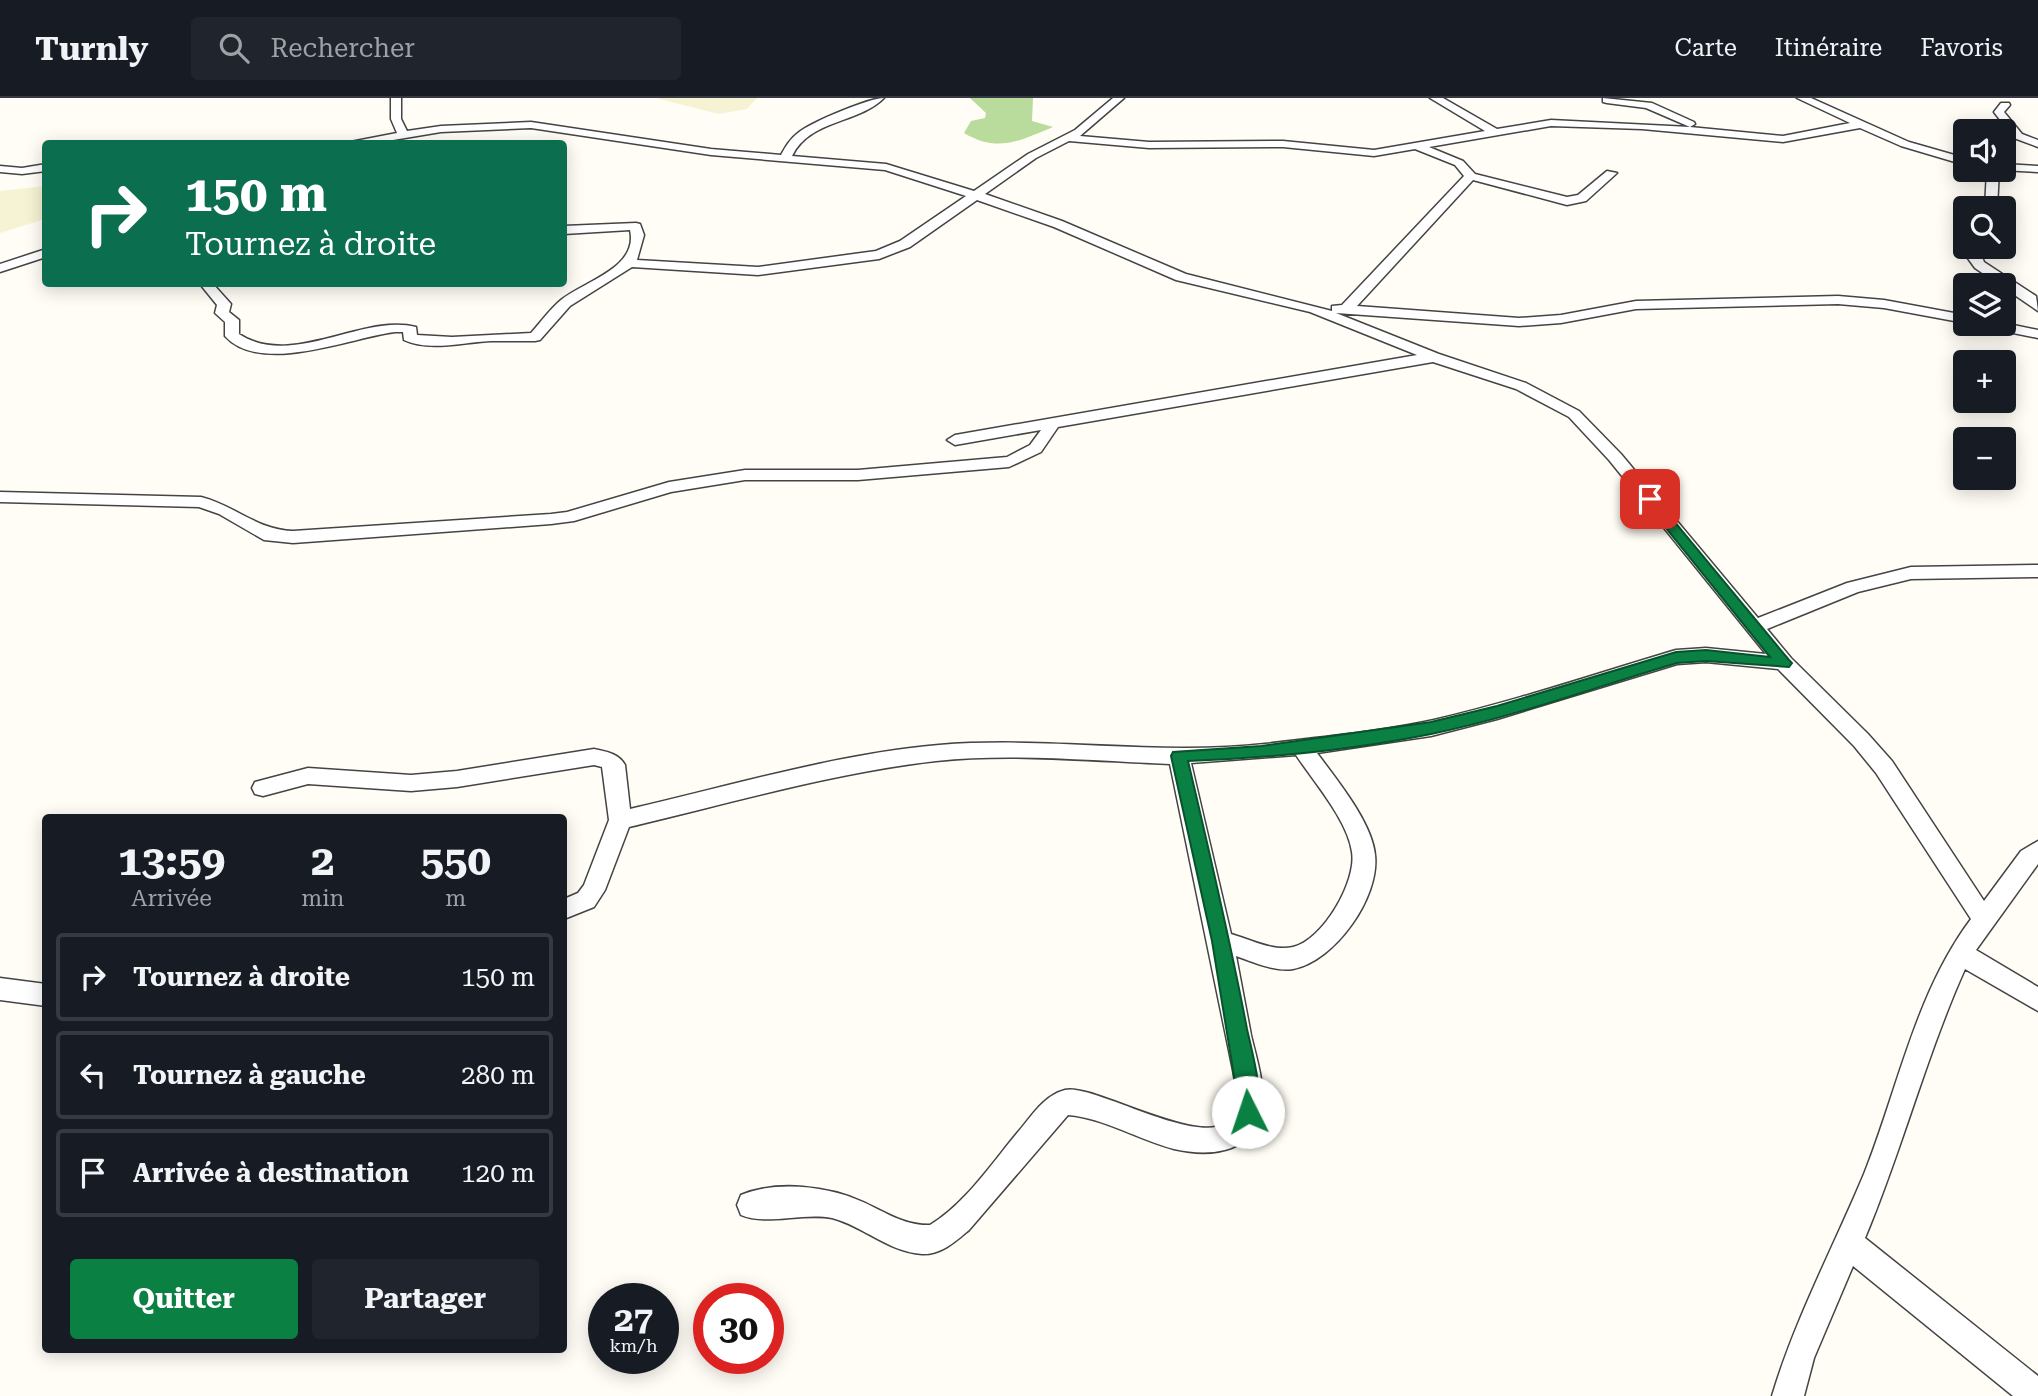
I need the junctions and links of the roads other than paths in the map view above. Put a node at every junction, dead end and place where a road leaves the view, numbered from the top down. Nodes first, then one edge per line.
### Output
1 (396, 98) edge
2 (879, 98) edge
3 (1119, 98) edge
4 (1435, 98) edge
5 (1802, 98) edge
6 (1606, 100) edge
7 (1657, 103) edge
8 (2005, 104) dead end
9 (1859, 125) junction
10 (1705, 131) junction
11 (403, 133) junction
12 (1497, 133) junction
13 (1070, 138) junction
14 (366, 140) edge
15 (2038, 144) edge
16 (1418, 146) junction
17 (785, 159) junction
18 (1953, 159) edge
19 (42, 168) edge
20 (2016, 168) edge
21 (0, 169) edge
22 (2038, 170) edge
23 (1611, 173) dead end
24 (1469, 176) junction
25 (975, 195) junction
26 (567, 230) edge
27 (42, 254) edge
28 (1974, 259) edge
29 (629, 262) junction
30 (0, 268) edge
31 (209, 287) edge
32 (2038, 307) edge
33 (1314, 309) junction
34 (1346, 309) junction
35 (1953, 317) edge
36 (2016, 330) edge
37 (2038, 334) edge
38 (1434, 357) junction
39 (1052, 423) junction
40 (955, 440) dead end
41 (5, 497) edge
42 (0, 513) edge
43 (2038, 570) edge
44 (1754, 627) junction
45 (1784, 663) junction
46 (1302, 747) junction
47 (1179, 756) junction
48 (263, 788) dead end
49 (620, 820) junction
50 (2038, 850) edge
51 (567, 908) edge
52 (1983, 920) junction
53 (1222, 941) junction
54 (1960, 953) junction
55 (0, 989) edge
56 (42, 994) edge
57 (2038, 1000) edge
58 (751, 1205) dead end
59 (1848, 1243) junction
60 (1788, 1396) edge
61 (2038, 1396) edge

1 - 11 street
2 - 17 street
3 - 13 street
4 - 12 street
5 - 9 street
6 - 7 street
7 - 10 street
8 - 15 street
9 - 10 street
9 - 18 street
10 - 12 street
11 - 14 street
11 - 17 street
12 - 16 street
13 - 16 street
13 - 25 street
16 - 24 street
17 - 25 street
19 - 21 street
20 - 22 street
23 - 24 street
24 - 34 street
25 - 29 street
25 - 33 street
26 - 29 street
27 - 30 street
28 - 32 street
29 - 31 street
33 - 34 street
33 - 38 street
34 - 35 street
36 - 37 street
38 - 39 street
38 - 44 street
39 - 40 street
39 - 41 street
41 - 42 street
43 - 44 street
44 - 45 street
45 - 46 street
45 - 52 street
46 - 47 street
46 - 53 street
47 - 49 street
47 - 53 street
48 - 49 street
49 - 51 street
50 - 52 street
52 - 54 street
53 - 58 street
54 - 57 street
54 - 59 street
55 - 56 street
59 - 60 street
59 - 61 street

